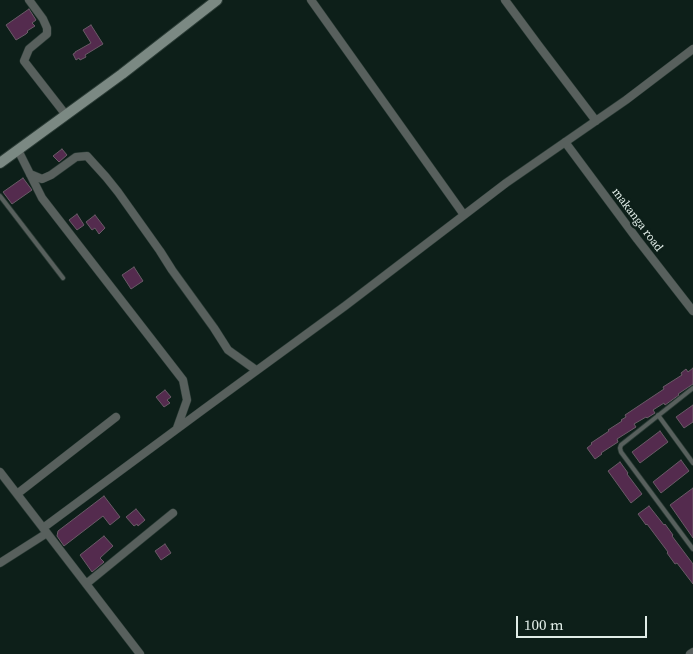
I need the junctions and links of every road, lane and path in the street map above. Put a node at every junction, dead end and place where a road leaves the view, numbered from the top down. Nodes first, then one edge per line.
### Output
1 (29, 0) edge
2 (217, 0) edge
3 (311, 0) edge
4 (505, 0) edge
5 (693, 49) edge
6 (66, 115) junction
7 (596, 121) junction
8 (565, 142) junction
9 (18, 150) junction
10 (0, 163) edge
11 (30, 174) junction
12 (0, 196) edge
13 (464, 215) junction
14 (63, 278) dead end
15 (693, 311) edge
16 (256, 370) junction
17 (693, 388) edge
18 (658, 415) junction
19 (116, 417) dead end
20 (178, 428) junction
21 (693, 463) edge
22 (0, 472) edge
23 (17, 494) junction
24 (173, 513) dead end
25 (45, 530) junction
26 (693, 549) edge
27 (0, 563) edge
28 (86, 584) junction
29 (693, 652) edge
30 (140, 654) edge
31 (690, 654) edge

1 - 6 street
2 - 6 street
3 - 13 street
4 - 7 street
5 - 7 street
6 - 9 street
7 - 8 street
8 - 13 street
8 - 15 street, makanga road
9 - 10 street
9 - 11 street
11 - 16 street
11 - 20 street
12 - 14 lane
13 - 16 street
16 - 20 street
17 - 18 lane
18 - 21 lane
18 - 26 lane
19 - 23 street
20 - 25 street
22 - 23 street
23 - 25 street
24 - 28 street
25 - 27 street
25 - 28 street
28 - 30 street
29 - 31 street

